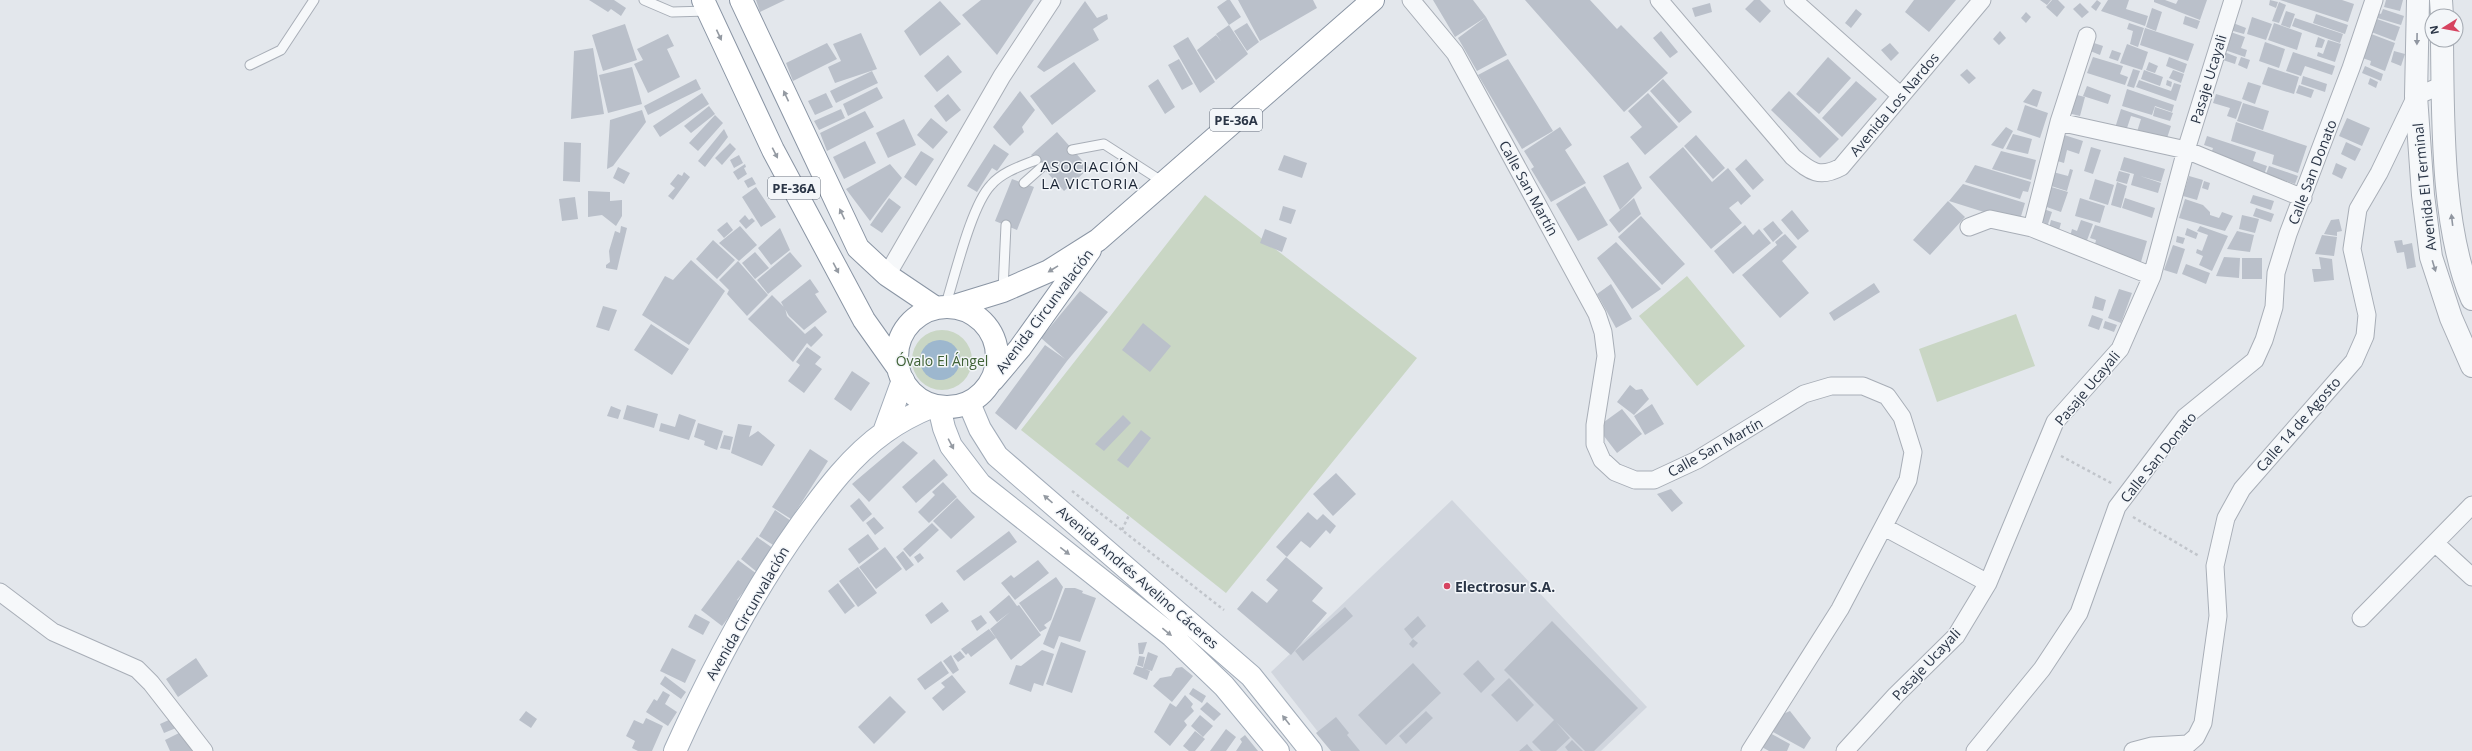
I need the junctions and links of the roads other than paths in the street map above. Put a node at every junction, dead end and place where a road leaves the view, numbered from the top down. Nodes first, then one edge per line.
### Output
1 (314, 0) edge
2 (644, 0) edge
3 (741, 0) edge
4 (1052, 0) edge
5 (1373, 0) edge
6 (1411, 0) edge
7 (1659, 0) edge
8 (1793, 0) edge
9 (1982, 0) edge
10 (2233, 0) edge
11 (2374, 0) edge
12 (2418, 0) edge
13 (705, 6) edge
14 (2086, 36) dead end
15 (2442, 48) edge
16 (250, 65) dead end
17 (2443, 85) junction
18 (1901, 96) junction
19 (2416, 96) junction
20 (2059, 122) junction
21 (1070, 148) dead end
22 (2186, 150) junction
23 (1024, 183) dead end
24 (1165, 183) junction
25 (2303, 198) junction
26 (1006, 225) dead end
27 (1969, 227) dead end
28 (2032, 228) junction
29 (1098, 240) junction
30 (887, 275) junction
31 (2152, 276) junction
32 (1003, 291) junction
33 (2472, 299) edge
34 (944, 308) junction
35 (2472, 366) edge
36 (900, 374) junction
37 (990, 383) junction
38 (969, 403) junction
39 (936, 406) junction
40 (884, 432) junction
41 (2472, 505) edge
42 (1884, 527) junction
43 (2435, 543) junction
44 (2472, 577) edge
45 (1988, 583) junction
46 (0, 592) edge
47 (2361, 618) dead end
48 (2154, 748) edge
49 (204, 751) edge
50 (676, 751) edge
51 (1278, 751) edge
52 (1310, 751) edge
53 (1750, 751) edge
54 (1846, 751) edge
55 (1975, 751) edge
56 (2133, 751) edge

1 - 16 lane
2 - 13 lane
30 -> 3 main road, PE-36A
4 - 30 street
5 - 24 main road, Avenida Circunvalación / PE-36A
6 - 42 street, Calle San Martín
7 - 18 street, Avenida Los Nardos
8 - 18 street
9 - 18 street, Avenida Los Nardos
10 - 22 street, Pasaje Ucayali
11 - 25 street, Calle San Donato
12 -> 19 street, Avenida El Terminal
13 -> 36 main road, PE-36A
14 - 20 street
15 - 17 street, Avenida El Terminal
17 - 19 street
33 -> 17 street, Avenida El Terminal
19 -> 35 street, Avenida El Terminal
19 - 48 street, Calle 14 de Agosto
20 - 22 street
20 - 28 street
21 - 24 lane
22 - 25 street
22 - 31 street, Pasaje Ucayali
23 - 34 lane
24 - 29 main road, Avenida Circunvalación / PE-36A
25 - 55 street, Calle San Donato
26 - 32 lane
27 - 28 street
28 - 31 street
29 -> 32 main road, Avenida Circunvalación / PE-36A
29 - 37 main road, Avenida Circunvalación / PE-36A
30 - 34 main road, PE-36A
31 - 45 street, Pasaje Ucayali
32 - 34 main road, Avenida Circunvalación / PE-36A
34 - 36 main road
34 - 37 main road
36 - 39 main road
36 - 40 main road, Avenida Circunvalación
37 - 38 main road
38 - 39 main road
52 -> 38 main road, Avenida Andrés Avelino Cáceres
39 - 40 main road, Avenida Circunvalación
39 -> 51 main road, Avenida Andrés Avelino Cáceres
40 - 50 main road, Avenida Circunvalación
41 - 43 street
42 - 45 street
42 - 53 street, Calle San Martín
43 - 44 street
43 - 47 street
45 - 54 street, Pasaje Ucayali
46 - 49 street
48 - 56 street, Calle 14 de Agosto

